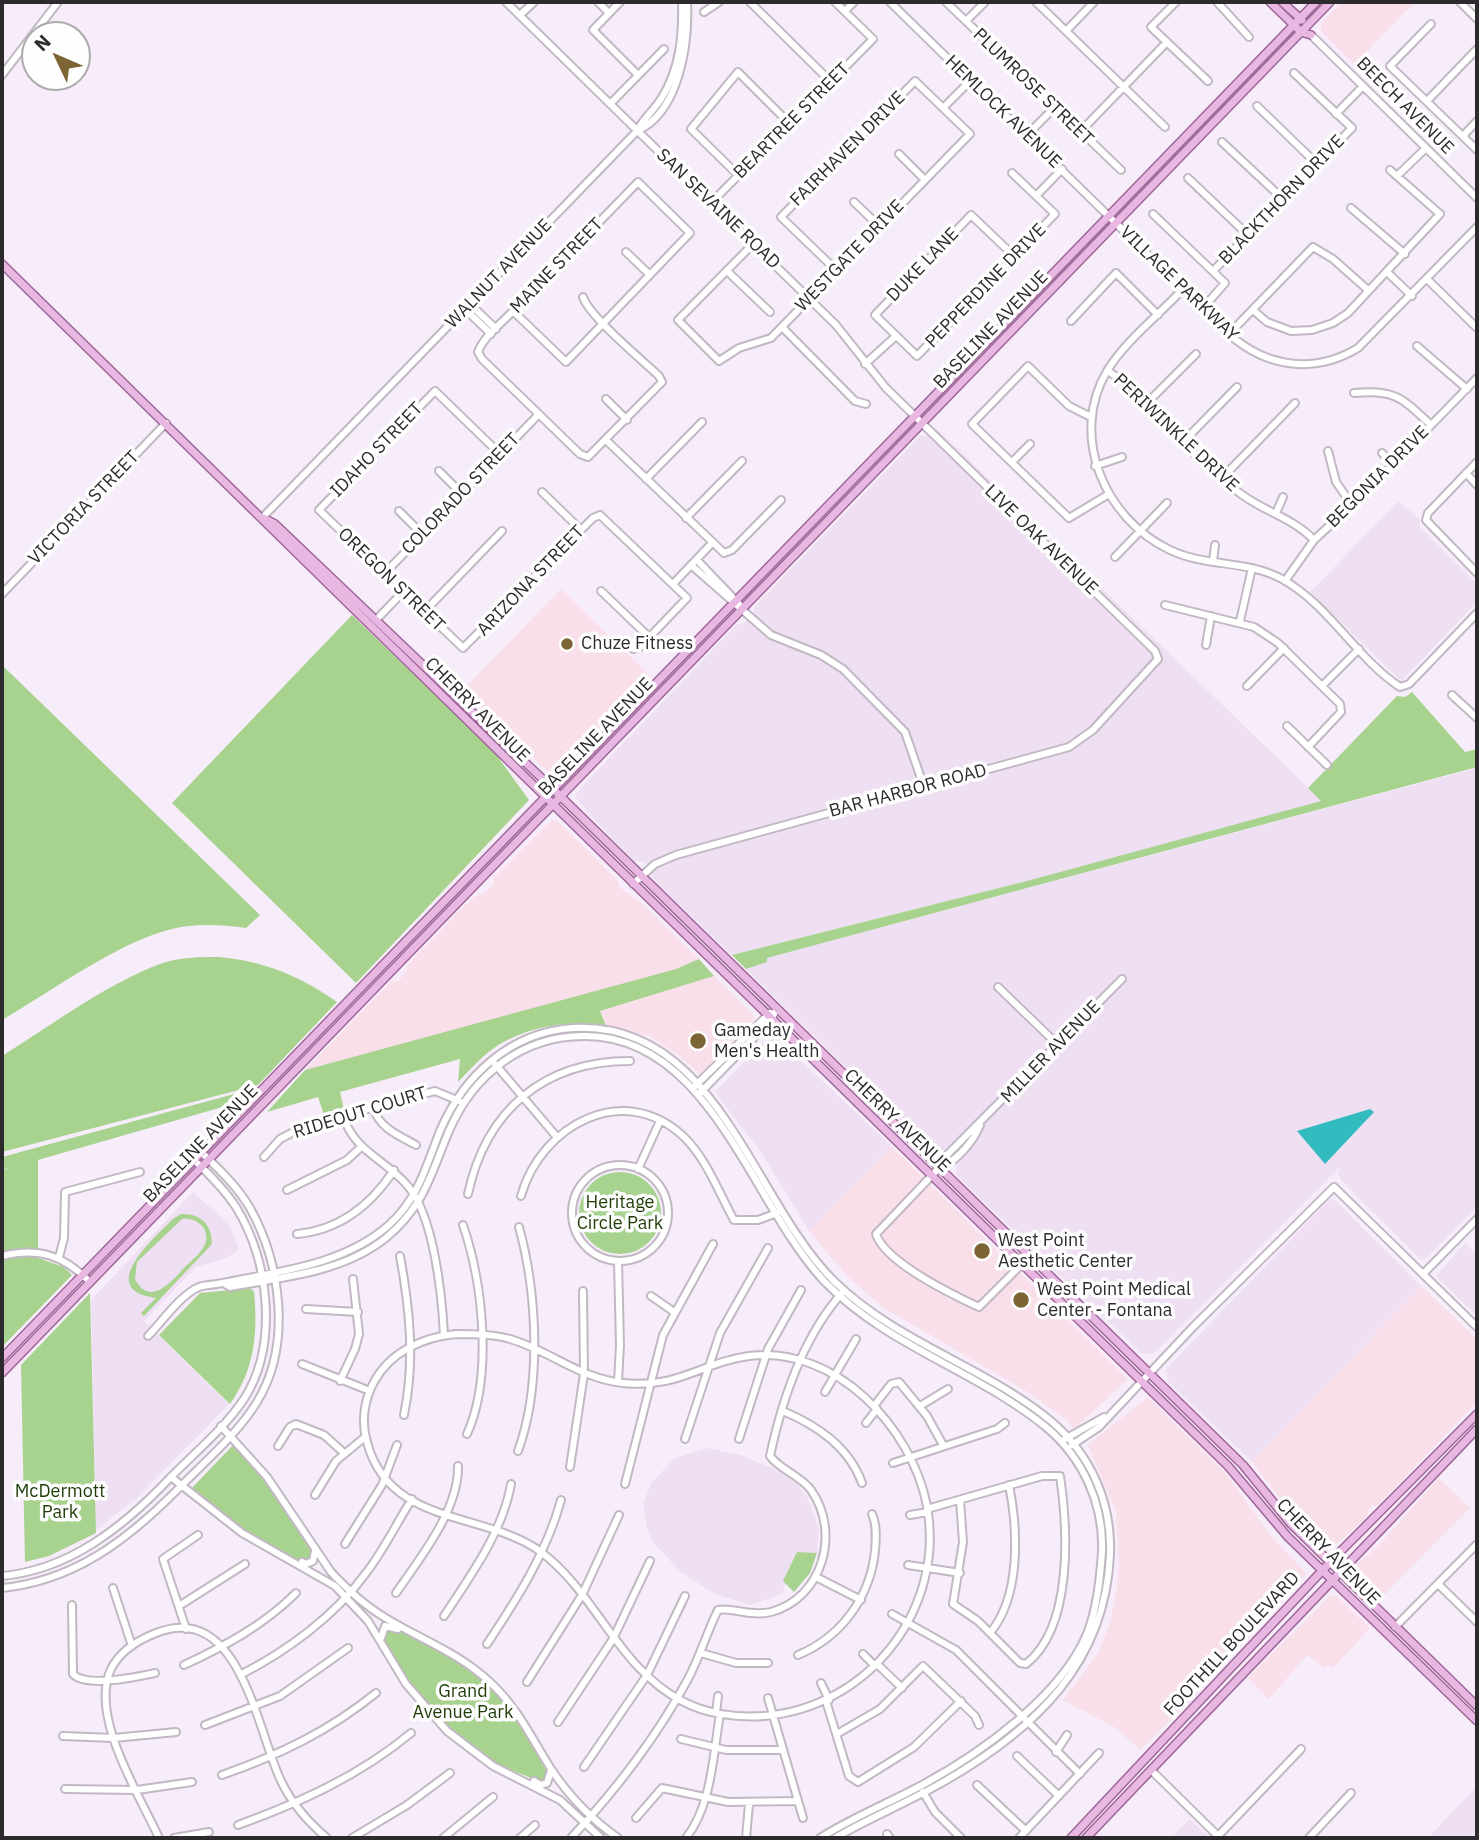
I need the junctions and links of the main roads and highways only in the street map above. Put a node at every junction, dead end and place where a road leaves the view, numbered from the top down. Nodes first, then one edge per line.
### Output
1 (1270, 2) edge
2 (1282, 2) edge
3 (1316, 2) edge
4 (1329, 2) edge
5 (1300, 18) junction
6 (1293, 24) junction
7 (1307, 25) junction
8 (1301, 32) junction
9 (2, 264) edge
10 (262, 518) junction
11 (552, 788) junction
12 (542, 797) junction
13 (561, 797) junction
14 (552, 806) junction
15 (2, 1357) edge
16 (2, 1373) edge
17 (1477, 1414) edge
18 (1477, 1429) edge
19 (1330, 1563) junction
20 (1322, 1571) junction
21 (1339, 1572) junction
22 (1331, 1580) junction
23 (1214, 1687) junction
24 (1477, 1706) edge
25 (1477, 1721) edge
26 (1189, 1729) junction
27 (1072, 1838) edge
28 (1086, 1838) edge

1 - 6 main road, BEECH AVENUE
2 - 5 main road, BEECH AVENUE
3 - 5 main road, BASELINE AVENUE
4 - 7 main road, BASELINE AVENUE
5 - 6 main road, BASELINE AVENUE
5 - 7 main road, BEECH AVENUE
6 - 8 main road, BEECH AVENUE
6 - 11 main road, BASELINE AVENUE
7 - 8 main road, BASELINE AVENUE
7 - 8 main road, BEECH AVENUE
8 - 13 main road, BASELINE AVENUE
9 - 10 main road, CHERRY AVENUE
10 - 11 main road, CHERRY AVENUE
10 - 12 main road, CHERRY AVENUE
11 - 12 main road, BASELINE AVENUE
11 - 13 main road, CHERRY AVENUE
12 - 14 main road, CHERRY AVENUE
12 - 15 main road, BASELINE AVENUE
13 - 14 main road, BASELINE AVENUE
13 - 19 main road, CHERRY AVENUE
14 - 16 main road, BASELINE AVENUE
14 - 20 main road, CHERRY AVENUE
17 - 19 main road, FOOTHILL BOULEVARD
18 - 21 main road, FOOTHILL BOULEVARD
19 - 20 main road, FOOTHILL BOULEVARD
19 - 21 main road, CHERRY AVENUE
20 - 22 main road, CHERRY AVENUE
20 - 23 main road, FOOTHILL BOULEVARD
21 - 22 main road, FOOTHILL BOULEVARD
21 - 24 main road, CHERRY AVENUE
22 - 25 main road, CHERRY AVENUE
22 - 26 main road, FOOTHILL BOULEVARD
23 - 26 main road
23 - 27 main road, FOOTHILL BOULEVARD
26 - 28 main road, FOOTHILL BOULEVARD

